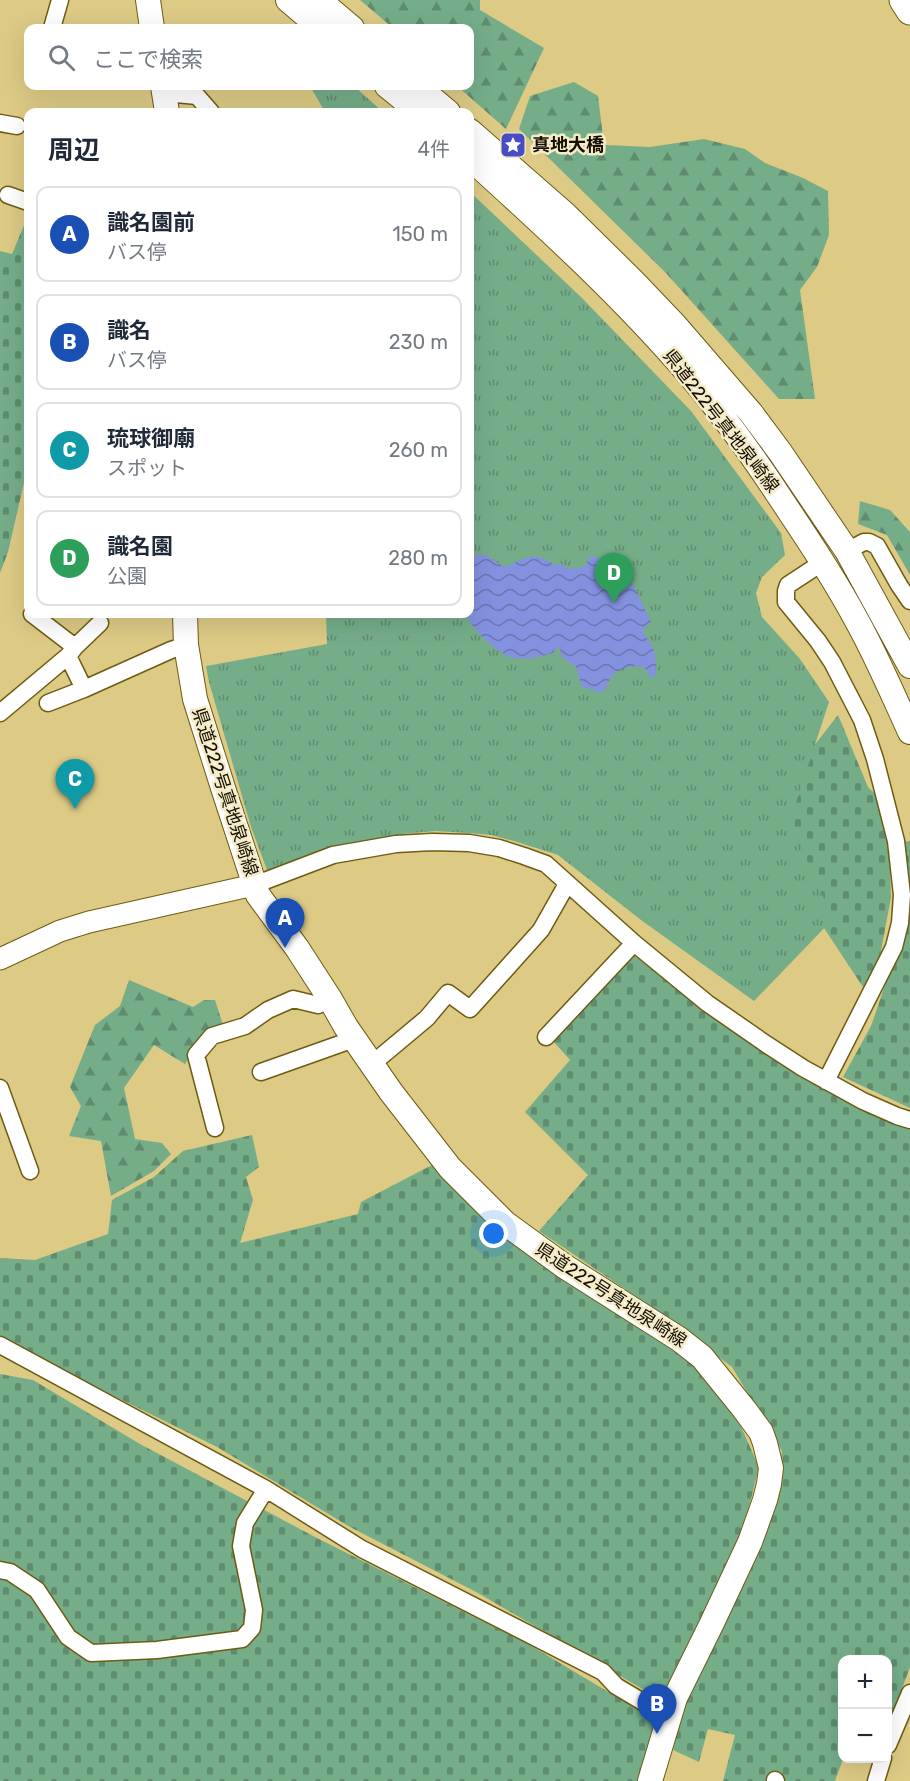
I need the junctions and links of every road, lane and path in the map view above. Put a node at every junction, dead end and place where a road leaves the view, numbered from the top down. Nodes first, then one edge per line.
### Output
1 (60, 0) edge
2 (148, 0) edge
3 (288, 0) edge
4 (319, 0) edge
5 (903, 0) edge
6 (910, 11) edge
7 (53, 24) edge
8 (151, 24) edge
9 (316, 24) edge
10 (346, 24) edge
11 (392, 90) edge
12 (422, 90) edge
13 (165, 98) edge
14 (208, 108) edge
15 (413, 108) edge
16 (443, 108) edge
17 (474, 134) edge
18 (474, 162) edge
19 (8, 195) dead end
20 (24, 201) edge
21 (847, 551) junction
22 (823, 562) junction
23 (910, 601) edge
24 (36, 618) edge
25 (185, 618) edge
26 (100, 623) dead end
27 (186, 645) junction
28 (71, 651) junction
29 (910, 666) edge
30 (84, 689) junction
31 (48, 703) dead end
32 (0, 713) edge
33 (910, 732) edge
34 (567, 884) junction
35 (254, 885) junction
36 (634, 943) junction
37 (0, 959) edge
38 (330, 999) junction
39 (546, 1037) dead end
40 (354, 1039) junction
41 (372, 1064) junction
42 (261, 1072) dead end
43 (826, 1081) junction
44 (0, 1091) edge
45 (910, 1120) edge
46 (215, 1128) dead end
47 (30, 1171) dead end
48 (0, 1345) edge
49 (266, 1489) junction
50 (0, 1570) edge
51 (910, 1693) edge
52 (668, 1717) junction
53 (892, 1736) edge
54 (881, 1763) edge
55 (650, 1781) edge
56 (876, 1781) edge

1 - 7 street
2 - 8 main road
3 - 9 main road
4 - 10 main road
5 - 6 main road
11 - 15 main road
12 - 16 main road
13 - 14 street
17 - 21 main road, 県道222号真地泉崎線
18 - 22 main road, 県道222号真地泉崎線
19 - 20 street
21 - 23 street
21 - 29 main road, 県道222号真地泉崎線
22 - 33 main road, 県道222号真地泉崎線
22 - 43 street
24 - 28 street
25 - 27 main road, 県道222号真地泉崎線
26 - 28 street
27 - 30 street
27 - 35 main road, 県道222号真地泉崎線
28 - 30 street
28 - 32 street
30 - 31 street
34 - 35 street
34 - 36 street
34 - 41 street
35 - 37 street
35 - 38 main road, 県道222号真地泉崎線
36 - 39 street
36 - 43 street
38 - 40 main road, 県道222号真地泉崎線
38 - 46 street
40 - 41 main road, 県道222号真地泉崎線
40 - 42 street
41 - 52 main road, 県道222号真地泉崎線
43 - 45 street
44 - 47 street
48 - 49 street
49 - 50 street
49 - 52 street
51 - 53 street
52 - 55 main road, 県道222号真地泉崎線
54 - 56 street

